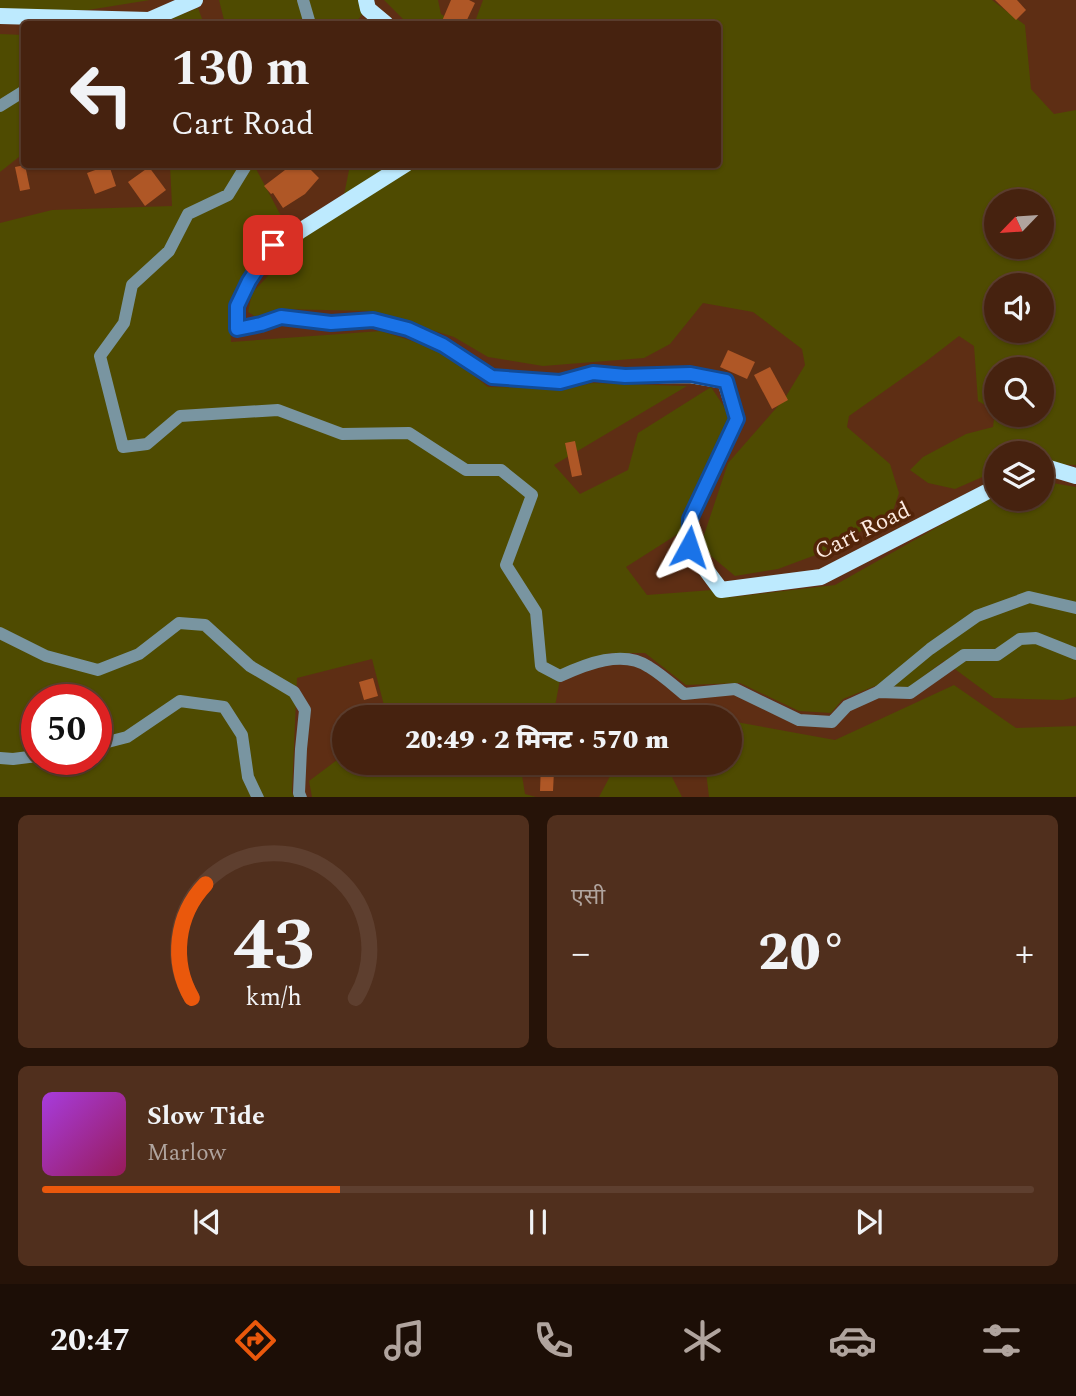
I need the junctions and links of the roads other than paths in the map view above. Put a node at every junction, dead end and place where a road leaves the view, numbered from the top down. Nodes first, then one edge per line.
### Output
1 (195, 0) edge
2 (303, 0) edge
3 (366, 0) edge
4 (0, 16) edge
5 (121, 21) edge
6 (147, 21) edge
7 (309, 21) edge
8 (382, 21) edge
9 (21, 93) edge
10 (0, 106) edge
11 (245, 168) edge
12 (400, 168) edge
13 (1054, 469) edge
14 (1076, 476) edge
15 (984, 493) edge
16 (1076, 608) edge
17 (0, 634) edge
18 (1076, 654) edge
19 (878, 692) junction
20 (112, 741) edge
21 (0, 758) edge
22 (21, 758) edge
23 (258, 797) edge
24 (301, 797) edge

1 - 6 main road
2 - 7 street
3 - 8 main road
4 - 5 main road
9 - 10 street
11 - 19 street
12 - 15 main road, Cart Road
13 - 14 main road
16 - 19 street
17 - 24 street
18 - 19 street
20 - 23 street
21 - 22 street

